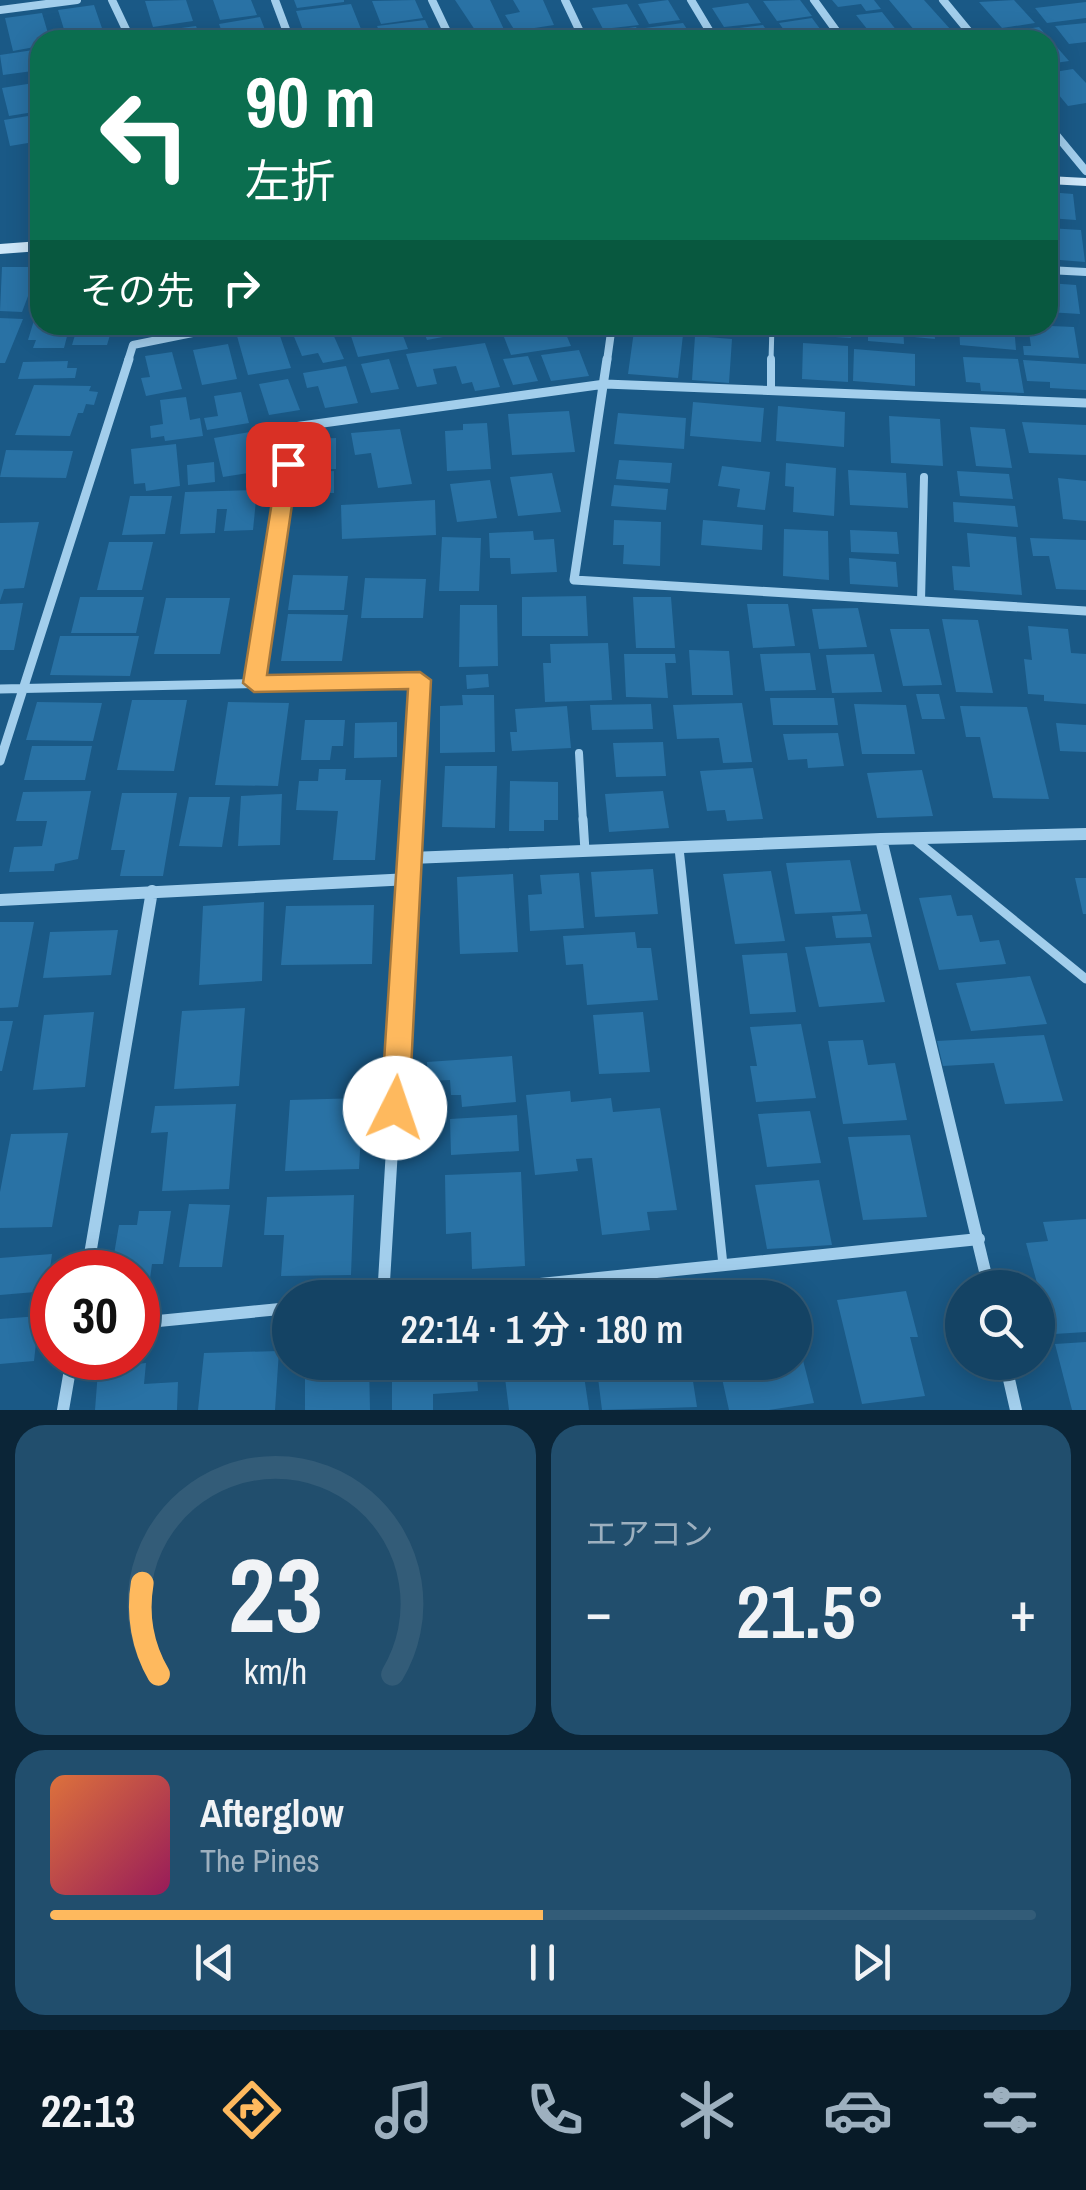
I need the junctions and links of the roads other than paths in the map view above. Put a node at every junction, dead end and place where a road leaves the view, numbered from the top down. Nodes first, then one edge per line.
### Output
1 (77, 0) edge
2 (112, 0) edge
3 (275, 0) edge
4 (432, 0) edge
5 (565, 0) edge
6 (690, 0) edge
7 (814, 0) edge
8 (943, 0) edge
9 (0, 10) edge
10 (126, 30) edge
11 (286, 30) edge
12 (446, 30) edge
13 (579, 30) edge
14 (709, 30) edge
15 (836, 30) edge
16 (968, 30) edge
17 (1058, 137) edge
18 (1086, 171) edge
19 (1058, 181) edge
20 (1086, 182) edge
21 (30, 247) edge
22 (0, 249) edge
23 (1058, 271) edge
24 (1086, 272) edge
25 (182, 335) edge
26 (611, 335) edge
27 (772, 335) edge
28 (605, 384) junction
29 (772, 391) junction
30 (1086, 403) edge
31 (924, 477) dead end
32 (921, 601) junction
33 (1086, 611) edge
34 (254, 683) junction
35 (0, 688) edge
36 (22, 688) junction
37 (579, 753) dead end
38 (0, 761) edge
39 (1086, 834) edge
40 (913, 838) junction
41 (881, 840) junction
42 (679, 848) junction
43 (584, 852) junction
44 (411, 858) junction
45 (410, 879) junction
46 (152, 891) junction
47 (0, 900) edge
48 (1086, 979) edge
49 (979, 1239) junction
50 (91, 1250) edge
51 (724, 1265) junction
52 (985, 1270) edge
53 (384, 1280) edge
54 (578, 1280) edge
55 (272, 1310) edge
56 (160, 1320) edge
57 (69, 1380) edge
58 (1010, 1380) edge
59 (64, 1410) edge
60 (1016, 1410) edge

1 - 9 street
2 - 10 street
3 - 11 street
4 - 12 street
5 - 13 street
6 - 14 street
7 - 15 street
8 - 16 street
17 - 18 street
19 - 20 street
21 - 22 street
23 - 24 street
25 - 36 street
26 - 28 street
27 - 29 lane
28 - 29 street
28 - 32 street
28 - 34 street
29 - 30 street
31 - 32 lane
32 - 33 street
34 - 36 street
34 - 44 street
35 - 36 street
36 - 38 street
37 - 43 lane
39 - 40 street
40 - 41 street
40 - 48 lane
41 - 42 street
41 - 49 street
42 - 43 street
42 - 51 lane
43 - 44 street
44 - 45 street
45 - 46 street
45 - 53 street
46 - 47 street
46 - 50 street
49 - 51 street
49 - 52 street
51 - 54 street
55 - 56 street
57 - 59 street
58 - 60 street

